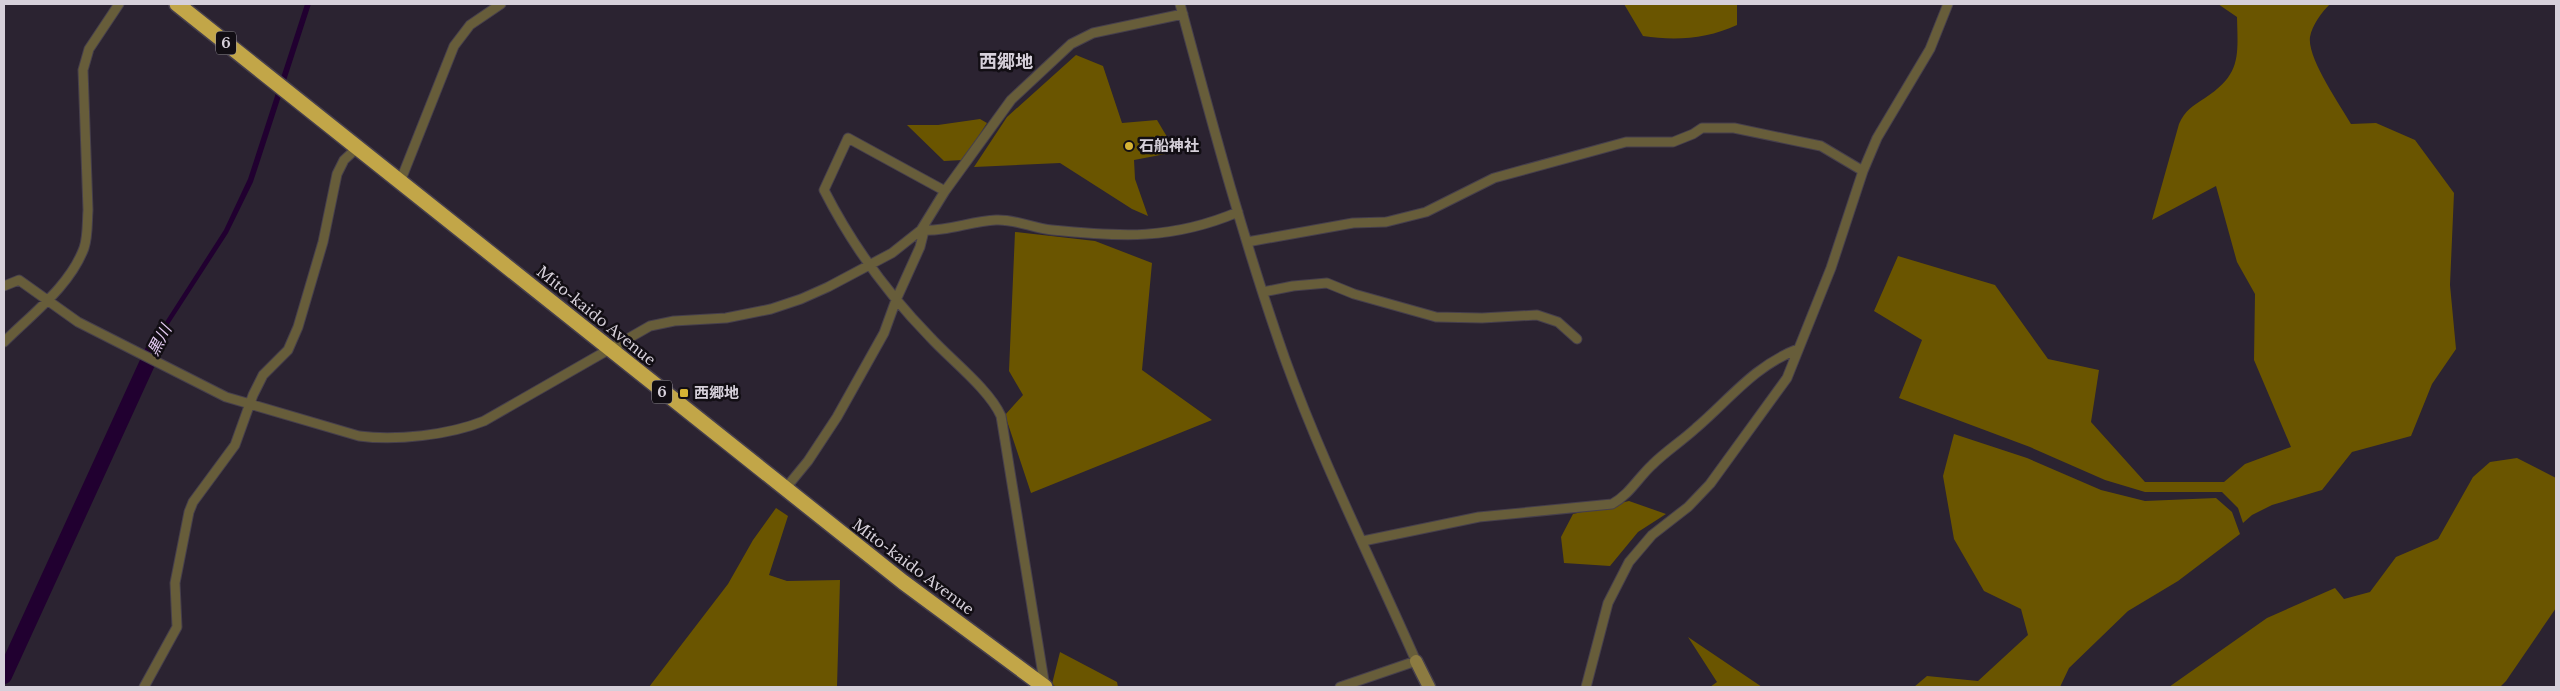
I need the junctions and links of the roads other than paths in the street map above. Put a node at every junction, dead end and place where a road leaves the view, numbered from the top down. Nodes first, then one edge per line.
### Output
1 (119, 4) edge
2 (177, 4) edge
3 (501, 4) edge
4 (1180, 4) edge
5 (1948, 4) edge
6 (1183, 14) junction
7 (357, 148) junction
8 (1863, 172) junction
9 (400, 182) junction
10 (945, 191) junction
11 (1238, 212) junction
12 (921, 230) junction
13 (1247, 242) junction
14 (869, 266) junction
15 (4, 286) edge
16 (1263, 292) junction
17 (48, 300) junction
18 (896, 300) junction
19 (1577, 339) dead end
20 (4, 342) edge
21 (1798, 349) junction
22 (609, 350) junction
23 (251, 406) junction
24 (785, 489) junction
25 (1363, 541) junction
26 (1416, 661) junction
27 (144, 687) edge
28 (1045, 687) edge
29 (1340, 687) edge
30 (1429, 687) edge
31 (1586, 687) edge

1 - 17 street
2 - 7 highway, Mito-kaido Avenue / 6
3 - 9 street
4 - 6 street
5 - 8 street
6 - 10 street
6 - 11 street
7 - 9 highway, Mito-kaido Avenue / 6
7 - 23 street
8 - 13 street
8 - 21 street
9 - 22 highway, Mito-kaido Avenue / 6
10 - 12 street
10 - 14 street
11 - 12 street
11 - 13 street
12 - 14 street
12 - 18 street
13 - 16 street
14 - 18 street
14 - 22 street
15 - 17 street
16 - 19 street
16 - 25 street
17 - 20 street
17 - 23 street
18 - 24 street
18 - 28 street
21 - 25 street
21 - 31 street
22 - 23 street
22 - 24 highway, Mito-kaido Avenue / 6
23 - 27 street
24 - 28 highway, Mito-kaido Avenue / 6
25 - 26 street
26 - 29 street
26 - 30 street

